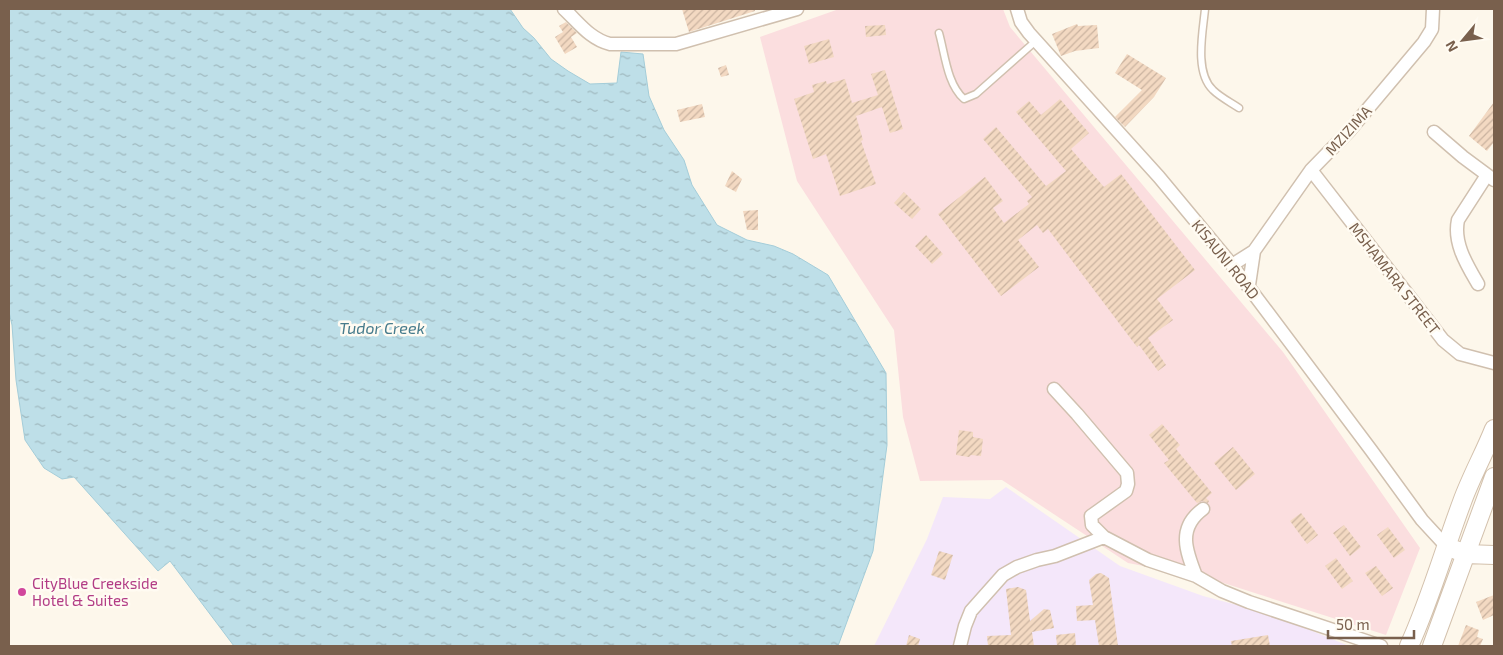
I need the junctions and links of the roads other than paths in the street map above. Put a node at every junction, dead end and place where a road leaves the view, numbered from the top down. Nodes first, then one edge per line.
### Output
1 (564, 9) edge
2 (797, 9) edge
3 (1017, 9) edge
4 (1204, 9) edge
5 (1433, 9) edge
6 (939, 33) dead end
7 (1037, 40) junction
8 (1239, 108) dead end
9 (1434, 132) dead end
10 (1311, 170) junction
11 (1490, 177) edge
12 (1254, 251) junction
13 (1232, 264) junction
14 (1478, 284) dead end
15 (1249, 285) junction
16 (1494, 363) edge
17 (1054, 389) dead end
18 (1494, 429) edge
19 (1494, 477) edge
20 (1203, 509) dead end
21 (1472, 536) junction
22 (1104, 537) junction
23 (1449, 538) junction
24 (1494, 553) edge
25 (1466, 554) junction
26 (1196, 576) junction
27 (960, 646) edge
28 (1381, 646) edge
29 (1409, 646) edge
30 (1432, 646) edge

1 - 2 street
3 - 7 street, KISAUNI ROAD
4 - 8 lane
5 - 10 street, MZIZIMA
6 - 7 lane
7 - 13 street, KISAUNI ROAD
9 - 11 street
10 - 12 street, MZIZIMA
10 - 16 street, MSHAMARA STREET
11 - 14 street
12 - 13 street
12 - 15 street
13 - 15 street, KISAUNI ROAD
15 - 23 street, KISAUNI ROAD
17 - 22 street
18 - 23 main road
19 - 21 main road
20 - 26 street
21 - 23 main road
21 - 24 main road
21 - 25 main road
22 - 26 street
22 - 27 street
23 - 25 main road
23 - 29 main road
24 - 25 main road
25 - 30 main road
26 - 28 street

